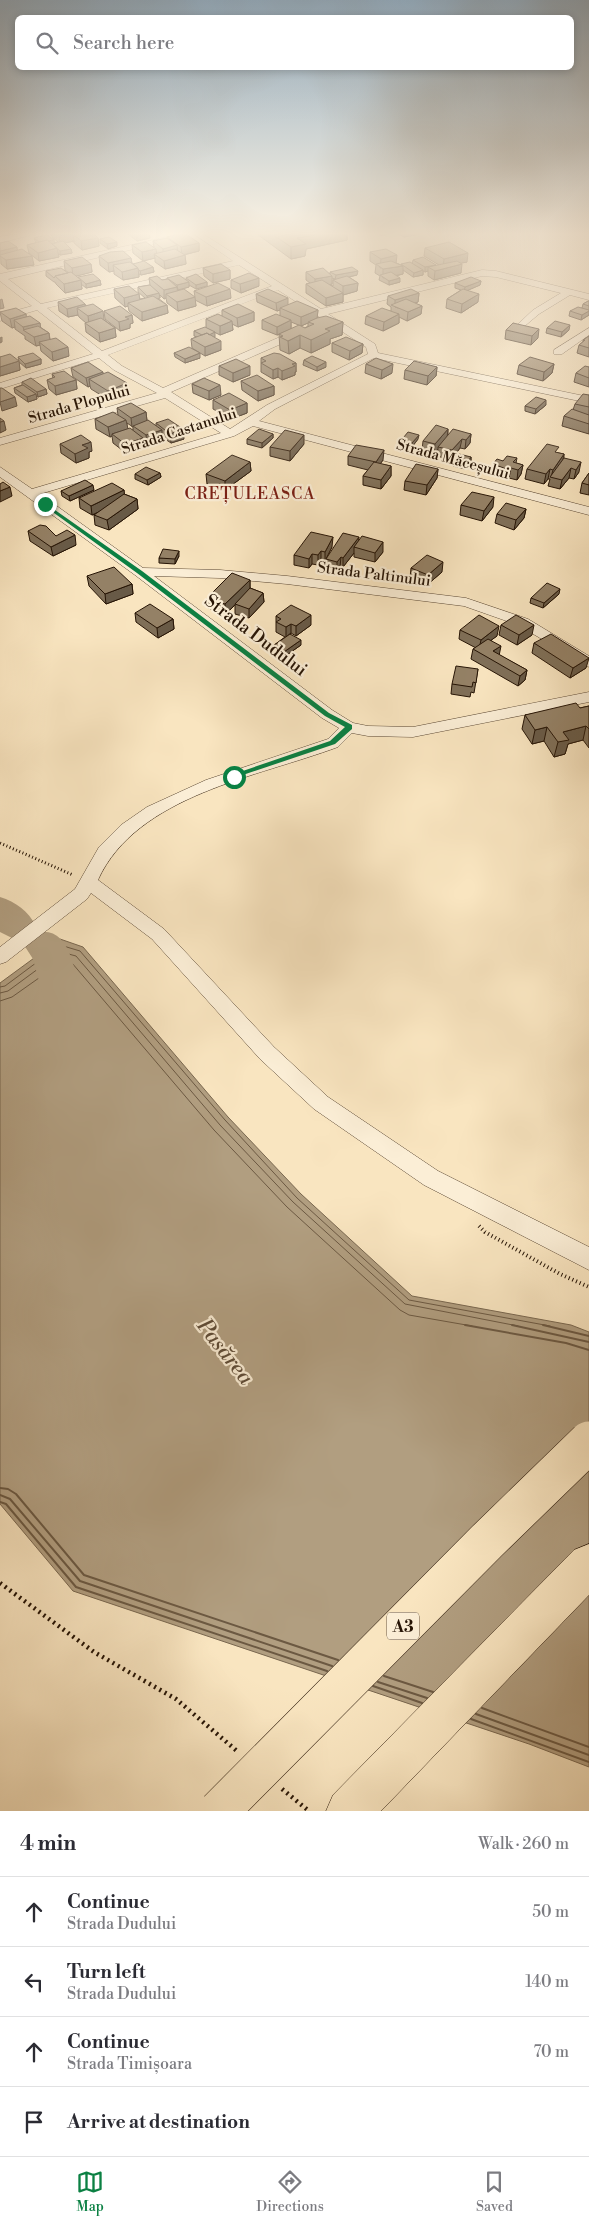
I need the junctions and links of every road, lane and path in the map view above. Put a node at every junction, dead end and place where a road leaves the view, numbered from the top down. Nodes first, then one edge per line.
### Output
1 (54, 319) edge
2 (195, 319) edge
3 (317, 319) edge
4 (328, 319) edge
5 (529, 319) edge
6 (320, 321) junction
7 (520, 327) edge
8 (589, 331) edge
9 (558, 352) dead end
10 (102, 354) junction
11 (373, 354) junction
12 (0, 386) edge
13 (165, 393) junction
14 (589, 400) edge
15 (252, 422) junction
16 (230, 434) junction
17 (0, 442) edge
18 (0, 471) edge
19 (30, 493) junction
20 (589, 511) edge
21 (140, 572) junction
22 (589, 662) edge
23 (589, 697) edge
24 (349, 727) junction
25 (0, 843) edge
26 (92, 875) junction
27 (0, 957) edge
28 (589, 1259) edge
29 (589, 1442) edge
30 (589, 1565) edge
31 (0, 1583) edge
32 (242, 1755) dead end
33 (279, 1786) dead end
34 (219, 1811) edge
35 (309, 1811) edge
36 (349, 1811) edge

1 - 10 street
2 - 10 street
3 - 6 street
4 - 6 street, Strada Plopului
5 - 7 street
6 - 11 street
6 - 13 street, Strada Plopului
8 - 9 street
10 - 12 street
10 - 13 street
11 - 14 street
11 - 15 street, Strada Castanului
13 - 16 street
13 - 17 street, Strada Plopului
15 - 16 street, Strada Castanului
15 - 20 street, Strada Măceșului
16 - 19 street, Strada Castanului
18 - 19 street, Strada Dudului
19 - 21 street, Strada Dudului
21 - 22 street, Strada Paltinului
21 - 24 street, Strada Dudului
23 - 24 street, Strada Dudului
24 - 26 street
25 - 26 path
26 - 27 street
26 - 28 street
29 - 34 highway, A3, bridge
30 - 36 highway
31 - 32 path
33 - 35 path

